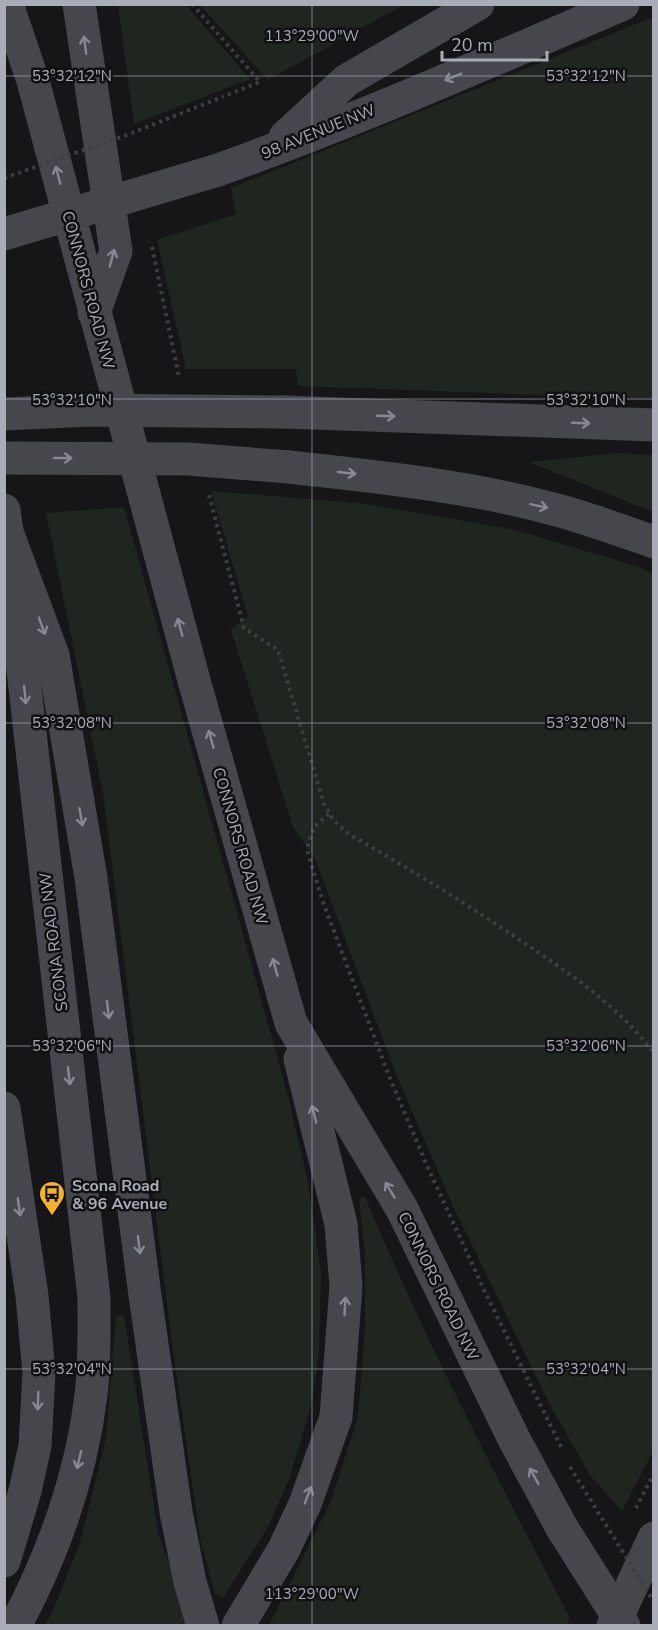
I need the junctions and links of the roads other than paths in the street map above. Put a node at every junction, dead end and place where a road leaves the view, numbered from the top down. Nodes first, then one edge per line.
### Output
1 (7, 4) edge
2 (79, 4) edge
3 (478, 4) edge
4 (623, 4) edge
5 (271, 151) junction
6 (4, 234) edge
7 (94, 313) junction
8 (4, 414) edge
9 (654, 425) edge
10 (4, 458) edge
11 (6, 521) edge
12 (654, 542) edge
13 (291, 1023) junction
14 (4, 1108) edge
15 (654, 1538) edge
16 (4, 1561) edge
17 (15, 1626) edge
18 (203, 1626) edge
19 (238, 1626) edge
20 (613, 1626) edge
21 (624, 1626) edge

7 -> 1 main road, CONNORS ROAD NW
7 -> 2 main road
3 - 5 main road
4 -> 5 main road, 98 AVENUE NW
5 - 6 main road, 98 AVENUE NW, bridge
13 -> 7 main road, CONNORS ROAD NW
8 -> 9 main road, bridge
10 -> 12 main road, bridge
11 -> 17 main road, SCONA ROAD NW
11 -> 18 main road
19 -> 13 main road
21 -> 13 main road, CONNORS ROAD NW, bridge
14 -> 16 main road
15 - 20 main road

